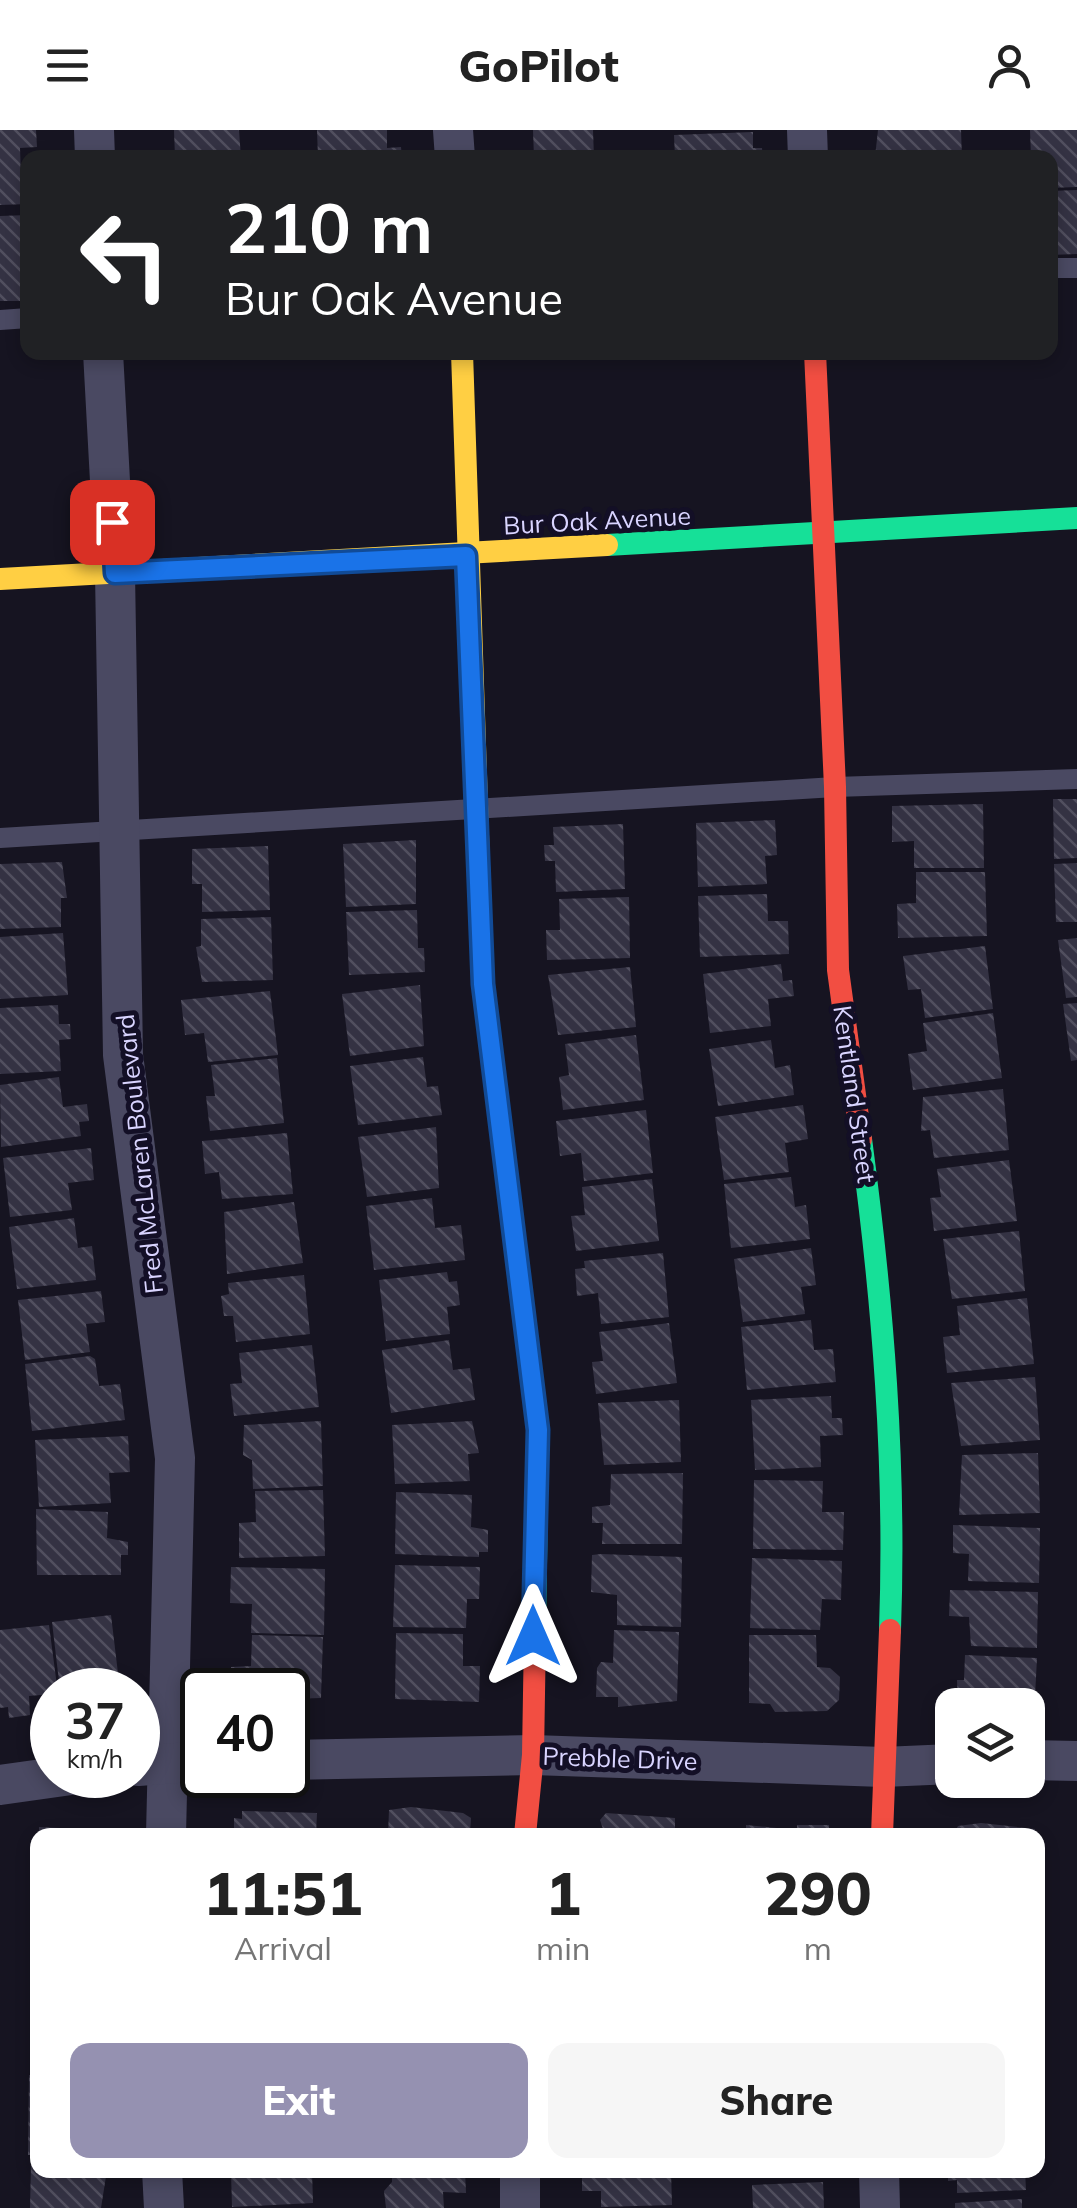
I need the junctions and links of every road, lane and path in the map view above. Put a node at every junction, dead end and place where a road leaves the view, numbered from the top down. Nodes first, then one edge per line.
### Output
1 (103, 360) edge
2 (462, 360) edge
3 (815, 360) edge
4 (1077, 518) edge
5 (820, 534) junction
6 (466, 556) junction
7 (115, 573) junction
8 (0, 579) edge
9 (1077, 779) edge
10 (835, 787) junction
11 (478, 808) junction
12 (118, 831) junction
13 (0, 838) edge
14 (533, 1755) junction
15 (310, 1760) edge
16 (1045, 1760) edge
17 (1077, 1761) edge
18 (169, 1763) edge
19 (935, 1765) edge
20 (883, 1767) junction
21 (30, 1781) edge
22 (0, 1785) edge
23 (166, 1828) edge
24 (526, 1828) edge
25 (882, 1828) edge
26 (162, 2178) edge
27 (520, 2178) edge
28 (879, 2178) edge
29 (164, 2208) edge
30 (520, 2208) edge
31 (880, 2208) edge

1 - 7 street, Fred McLaren Boulevard
2 - 6 street
3 - 5 street, Kentland Street
4 - 5 street, Bur Oak Avenue
5 - 6 street, Bur Oak Avenue
5 - 10 street, Kentland Street
6 - 7 street, Bur Oak Avenue
6 - 11 street
7 - 8 street, Bur Oak Avenue
7 - 12 street, Fred McLaren Boulevard
9 - 10 lane
10 - 11 lane
10 - 20 street, Kentland Street
11 - 12 lane
11 - 14 street
12 - 13 lane
12 - 18 street, Fred McLaren Boulevard
14 - 15 street, Prebble Drive
14 - 20 street, Prebble Drive
14 - 24 street
16 - 17 street
18 - 23 street, Fred McLaren Boulevard
19 - 20 street, Prebble Drive
20 - 25 street, Kentland Street
21 - 22 street
26 - 29 street
27 - 30 street
28 - 31 street

